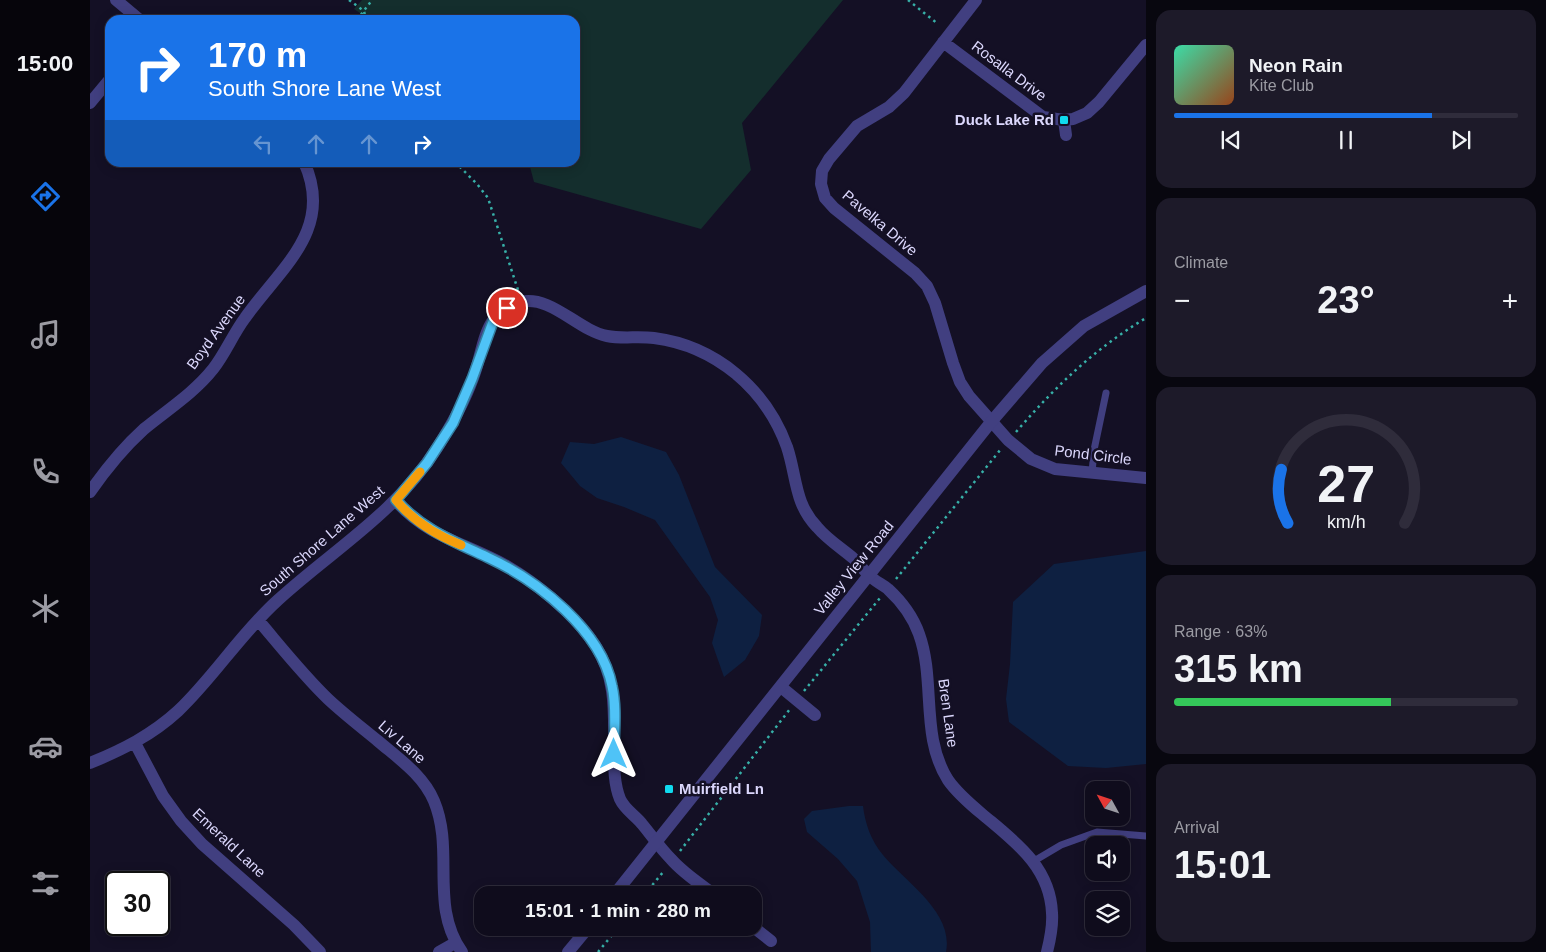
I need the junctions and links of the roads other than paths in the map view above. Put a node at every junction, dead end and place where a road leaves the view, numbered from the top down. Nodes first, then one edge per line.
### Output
1 (116, 0) edge
2 (976, 0) edge
3 (134, 15) edge
4 (943, 42) junction
5 (1146, 45) edge
6 (105, 85) edge
7 (90, 103) edge
8 (1064, 120) junction
9 (1066, 135) dead end
10 (306, 167) edge
11 (1146, 291) edge
12 (1106, 393) dead end
13 (992, 422) junction
14 (1092, 472) junction
15 (1146, 478) edge
16 (90, 492) edge
17 (396, 500) junction
18 (869, 576) junction
19 (258, 620) junction
20 (781, 687) junction
21 (815, 714) dead end
22 (135, 743) junction
23 (90, 763) edge
24 (1146, 836) edge
25 (656, 842) junction
26 (1034, 861) junction
27 (621, 886) edge
28 (704, 886) edge
29 (762, 934) edge
30 (581, 936) edge
31 (771, 941) dead end
32 (458, 947) edge
33 (320, 952) edge
34 (439, 952) edge
35 (568, 952) edge
36 (1047, 952) edge

1 - 3 street
2 - 4 street, Pavelka Drive
4 - 8 street, Rosalla Drive
4 - 13 street, Pavelka Drive
5 - 8 street, Rosalla Drive
6 - 7 street
8 - 9 street
10 - 16 street, Boyd Avenue
11 - 13 street, Valley View Road
12 - 14 lane
13 - 14 street, Pond Circle
13 - 18 street, Valley View Road
14 - 15 street, Pond Circle
17 - 18 street, South Shore Lane West
17 - 19 street, South Shore Lane West
17 - 25 street
18 - 20 street, Valley View Road
18 - 26 street, Bren Lane
19 - 22 street, South Shore Lane West
19 - 32 street, Liv Lane
20 - 21 street
20 - 25 street, Valley View Road
22 - 23 street, South Shore Lane West
22 - 33 street, Emerald Lane
24 - 26 lane
25 - 27 street, Valley View Road
25 - 28 street
26 - 36 street, Bren Lane
29 - 31 street
30 - 35 street
32 - 34 street

